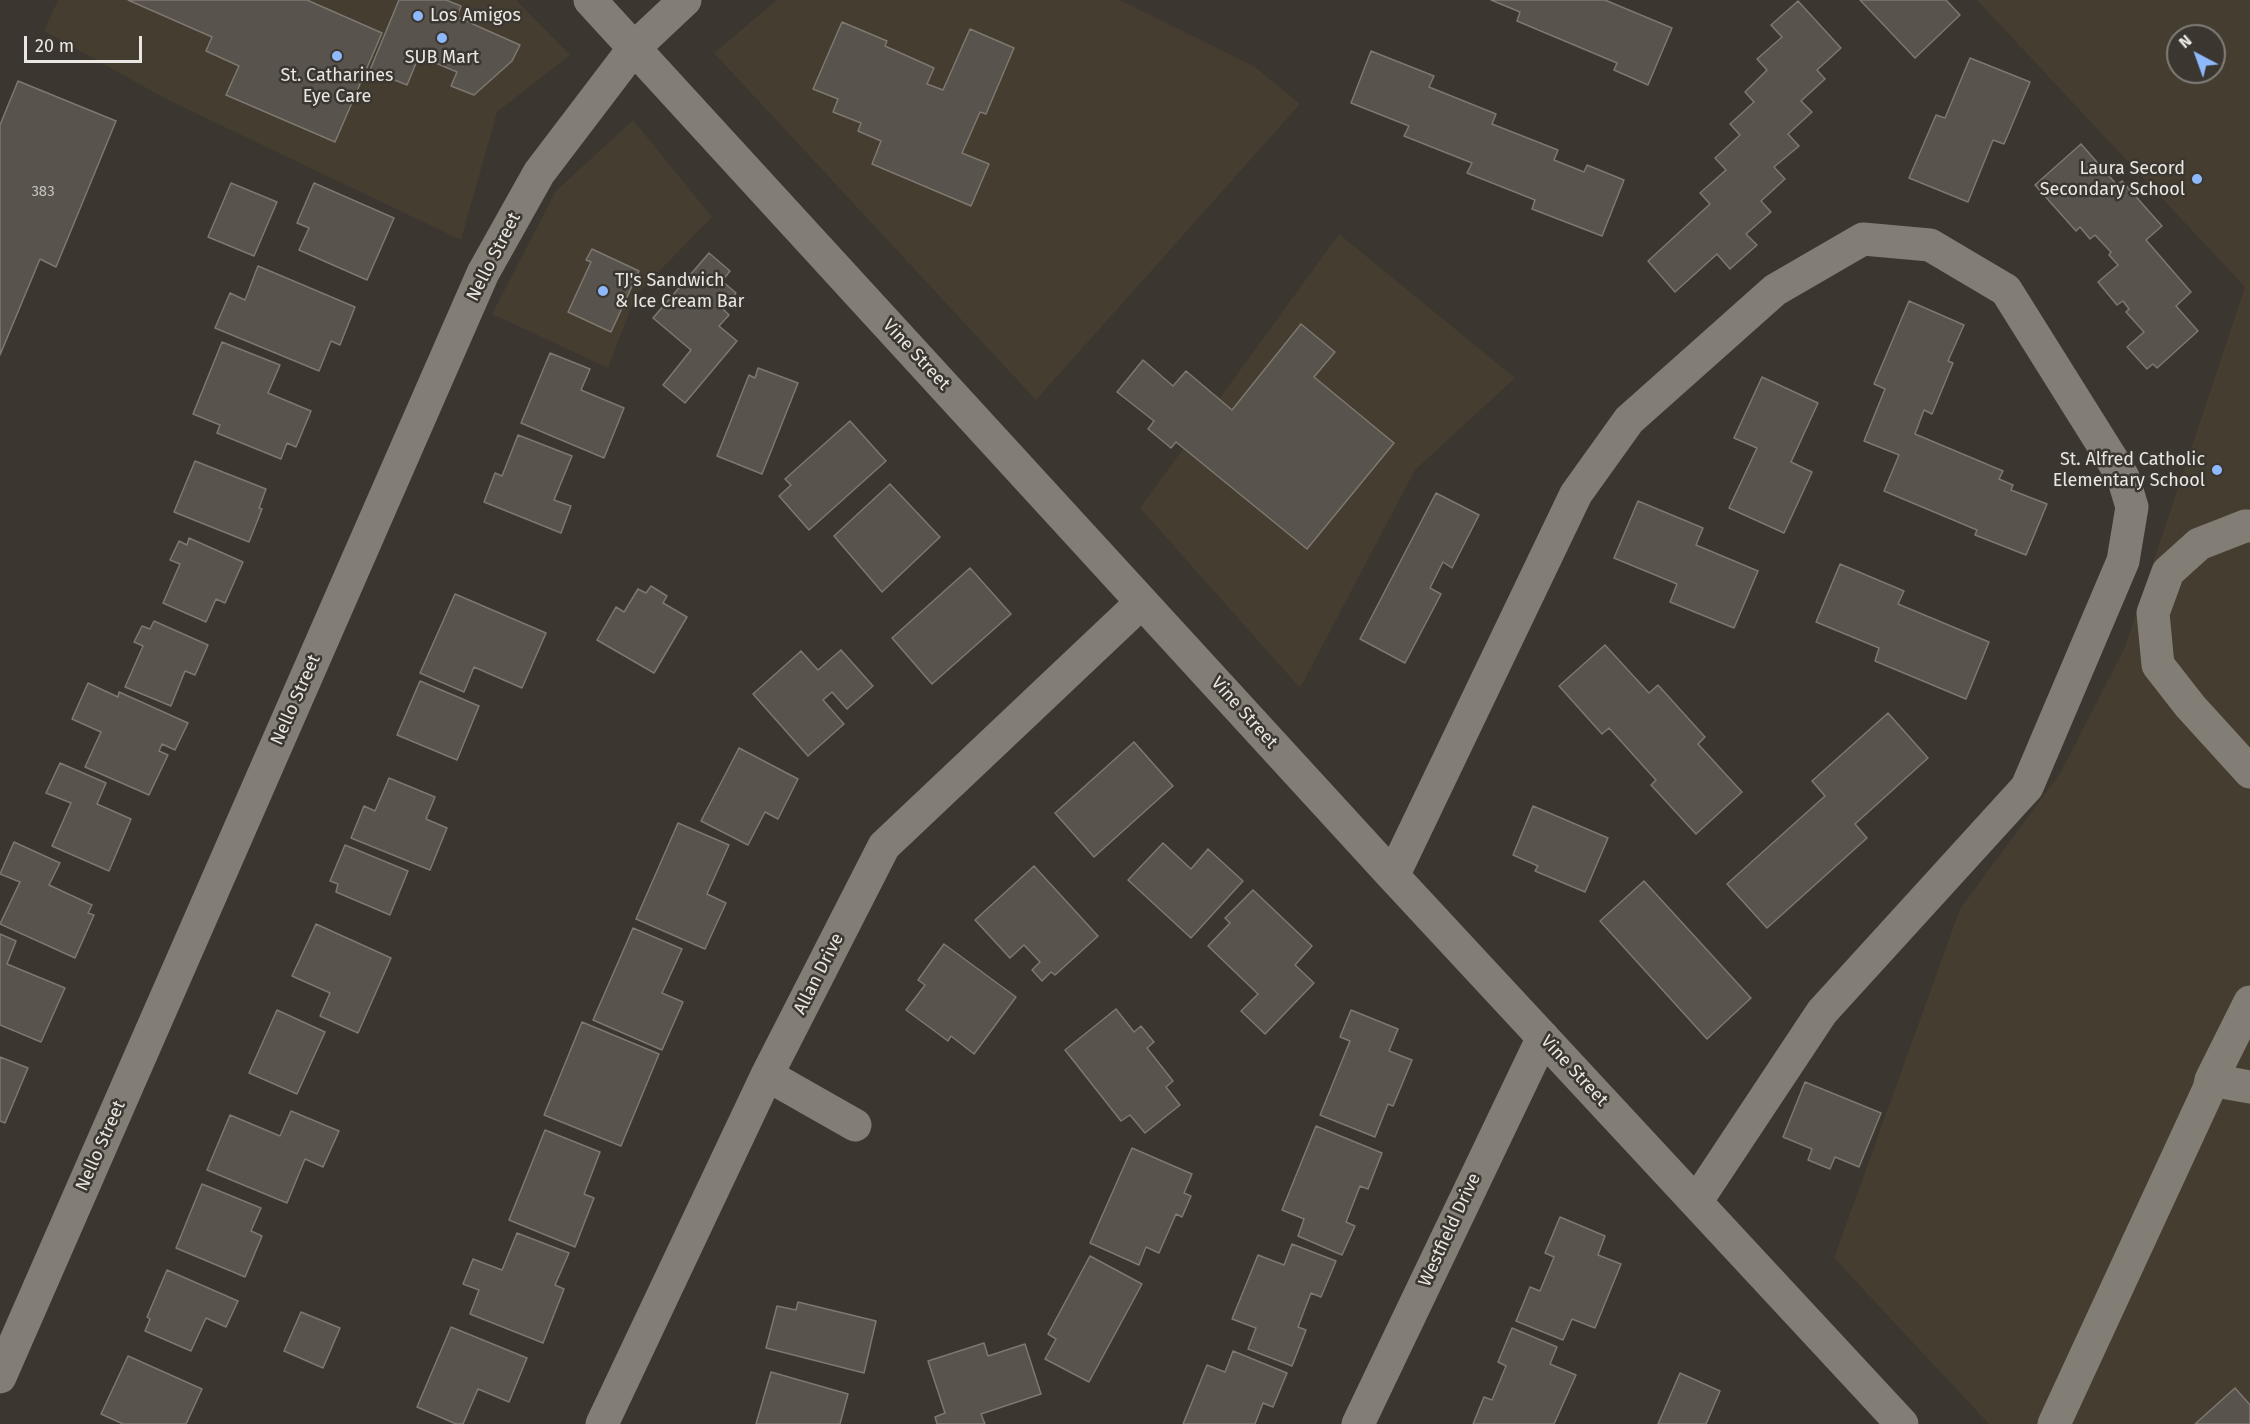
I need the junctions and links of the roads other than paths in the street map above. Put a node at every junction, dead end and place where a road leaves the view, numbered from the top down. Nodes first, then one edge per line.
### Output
1 (590, 0) edge
2 (685, 0) edge
3 (634, 48) junction
4 (2250, 526) edge
5 (1142, 602) junction
6 (2250, 772) edge
7 (1394, 876) junction
8 (2250, 1002) edge
9 (1543, 1037) junction
10 (767, 1075) junction
11 (2211, 1080) junction
12 (2250, 1087) edge
13 (855, 1125) dead end
14 (1695, 1202) junction
15 (0, 1377) edge
16 (602, 1424) edge
17 (1358, 1424) edge
18 (1902, 1424) edge
19 (2054, 1424) edge

1 - 3 street, Vine Street
2 - 3 street, Nello Street
3 - 5 street, Vine Street
3 - 15 street, Nello Street
4 - 6 street
5 - 7 street, Vine Street
5 - 10 street, Allan Drive
7 - 9 street, Vine Street
7 - 14 street
8 - 11 street
9 - 14 street, Vine Street
9 - 17 street, Westfield Drive
10 - 13 street
10 - 16 street, Allan Drive
11 - 12 street
11 - 19 street
14 - 18 street, Vine Street

